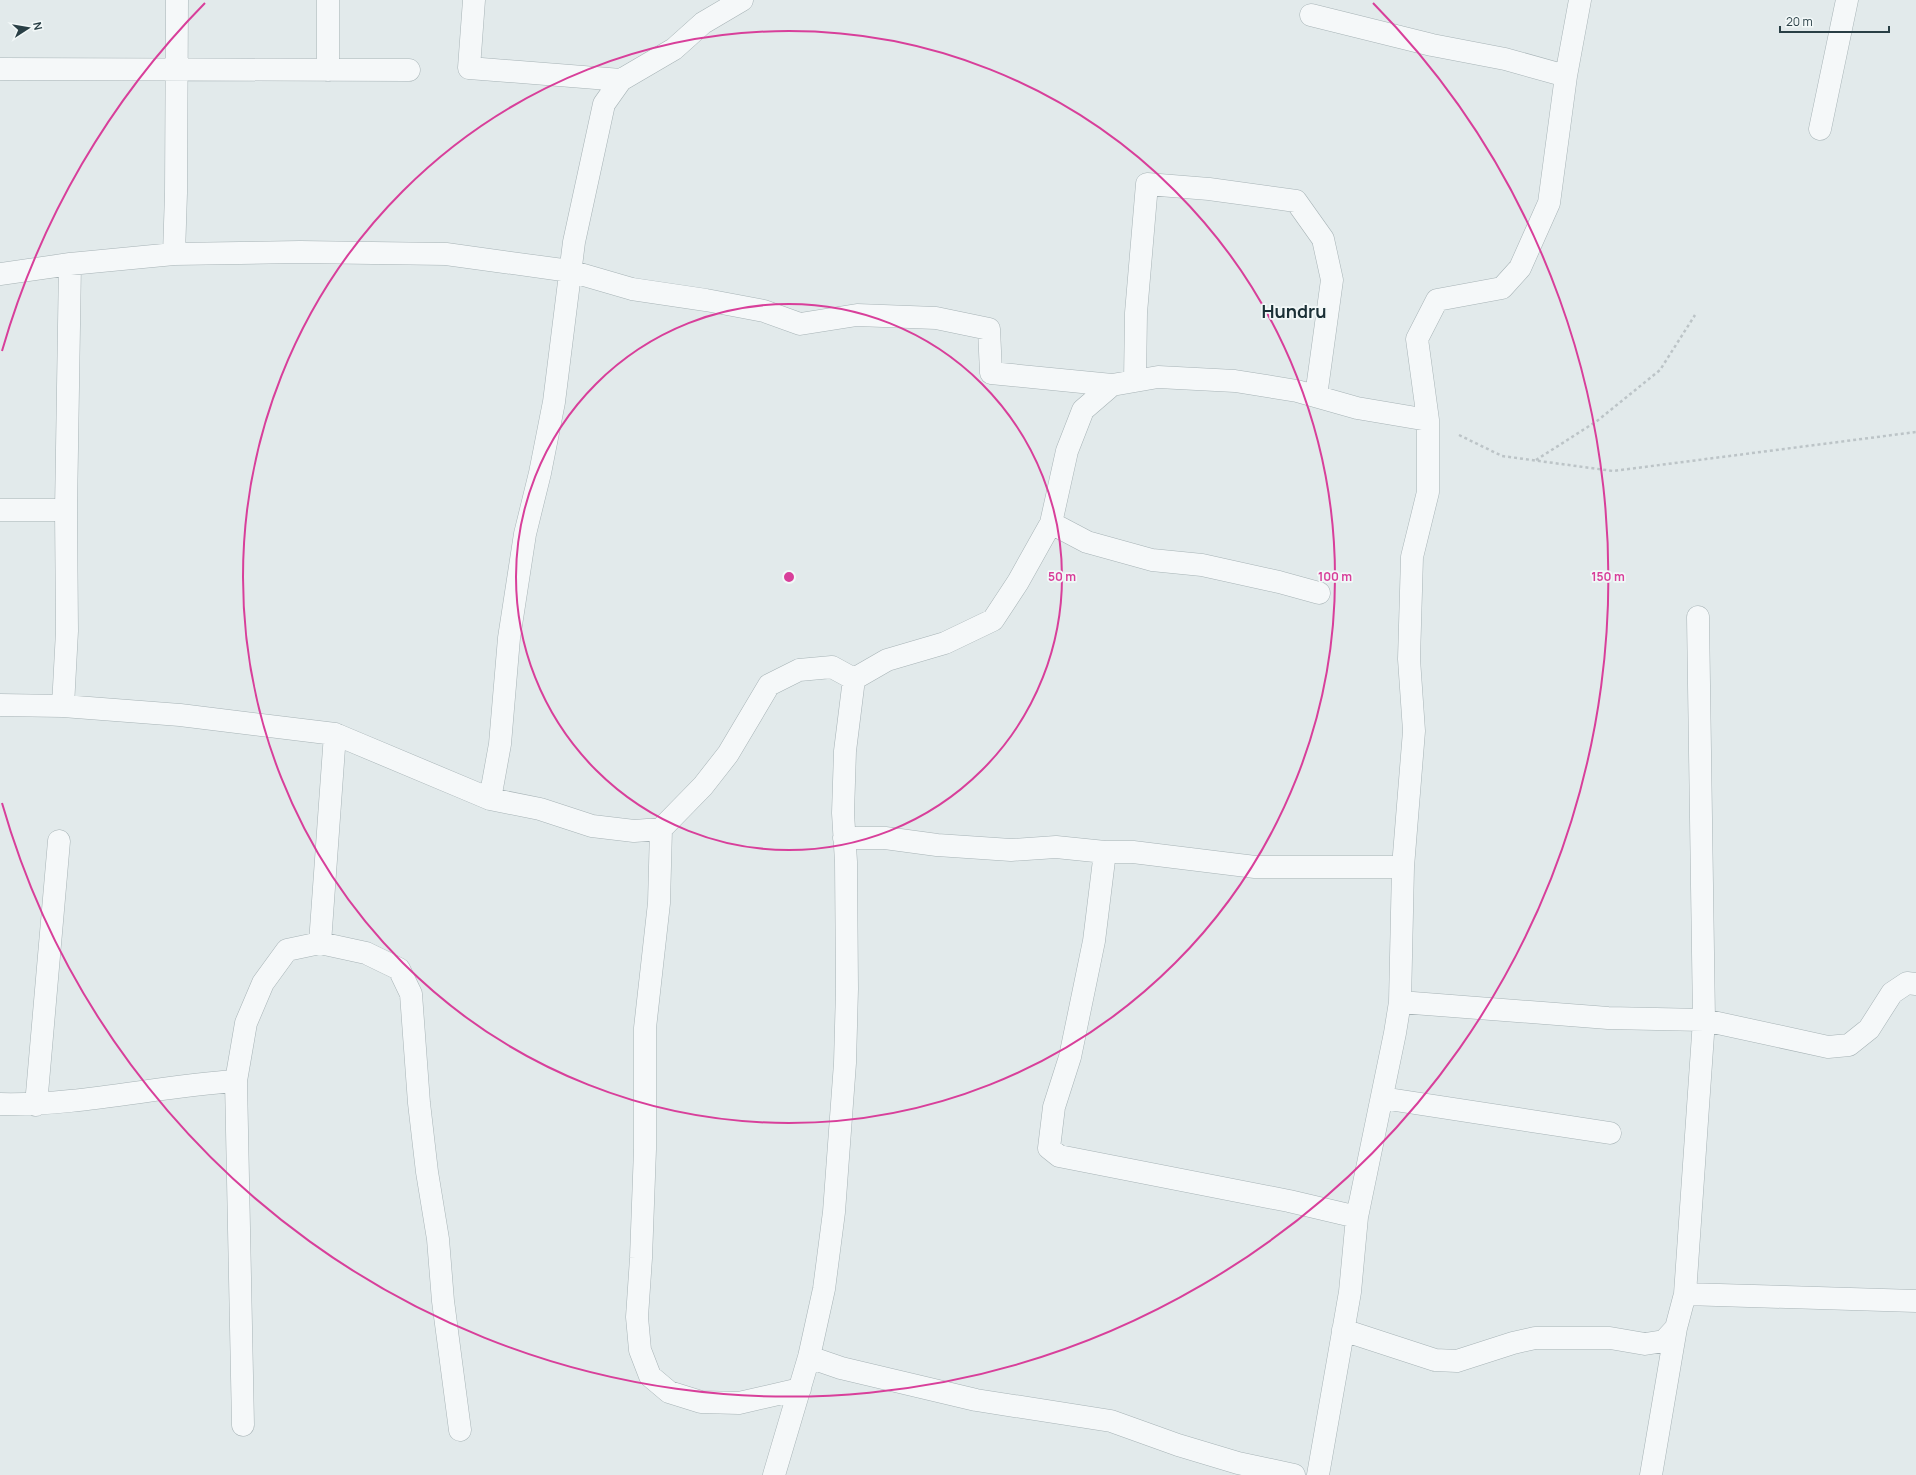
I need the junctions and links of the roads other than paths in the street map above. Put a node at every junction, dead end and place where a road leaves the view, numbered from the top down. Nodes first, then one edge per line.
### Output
1 (177, 0) edge
2 (328, 0) edge
3 (474, 0) edge
4 (742, 0) edge
5 (1580, 0) edge
6 (1847, 0) edge
7 (1311, 15) dead end
8 (0, 69) edge
9 (177, 70) junction
10 (328, 70) junction
11 (409, 70) dead end
12 (1566, 76) junction
13 (621, 80) junction
14 (1820, 129) dead end
15 (174, 254) junction
16 (70, 264) junction
17 (570, 271) junction
18 (0, 274) edge
19 (1135, 381) junction
20 (1112, 385) junction
21 (1316, 396) junction
22 (1428, 420) junction
23 (0, 510) edge
24 (66, 510) junction
25 (1050, 523) junction
26 (1319, 593) dead end
27 (1698, 617) dead end
28 (854, 679) junction
29 (0, 705) edge
30 (63, 706) junction
31 (335, 734) junction
32 (490, 799) junction
33 (661, 829) junction
34 (844, 838) junction
35 (60, 841) dead end
36 (1105, 852) junction
37 (1403, 867) junction
38 (320, 943) junction
39 (1916, 984) edge
40 (1400, 1002) junction
41 (1704, 1020) junction
42 (236, 1081) junction
43 (1382, 1098) junction
44 (0, 1104) edge
45 (36, 1105) junction
46 (1610, 1133) dead end
47 (1357, 1217) junction
48 (1685, 1294) junction
49 (1916, 1301) edge
50 (1676, 1328) junction
51 (1343, 1330) junction
52 (809, 1357) junction
53 (800, 1389) junction
54 (244, 1425) dead end
55 (460, 1430) dead end
56 (774, 1475) edge
57 (1294, 1475) edge
58 (1318, 1475) edge
59 (1651, 1475) edge

1 - 9 street
2 - 10 street
3 - 13 street
4 - 13 street
5 - 12 street
6 - 14 street
7 - 12 street
8 - 9 street
9 - 10 street
9 - 15 street
10 - 11 street
12 - 22 street
13 - 17 street
15 - 16 street
15 - 17 street
16 - 18 street
16 - 24 street
17 - 20 street
17 - 32 street
19 - 20 street
19 - 21 street
19 - 21 street
20 - 25 street
21 - 22 street
22 - 37 street
23 - 24 street
24 - 30 street
25 - 26 street
25 - 28 street
27 - 41 street
28 - 33 street
28 - 34 street
29 - 30 street
30 - 31 street
31 - 32 street
31 - 38 street
32 - 33 street
33 - 53 street
34 - 36 street
34 - 52 street
35 - 45 street
36 - 37 street
36 - 47 street
37 - 40 street
38 - 42 street
38 - 55 street
39 - 41 street
40 - 41 street
40 - 43 street
41 - 48 street
42 - 45 street
42 - 54 street
43 - 46 street
43 - 47 street
44 - 45 street
47 - 51 street
48 - 49 street
48 - 50 street
50 - 51 street
50 - 59 street
51 - 58 street
52 - 53 street
52 - 57 street
53 - 56 street

